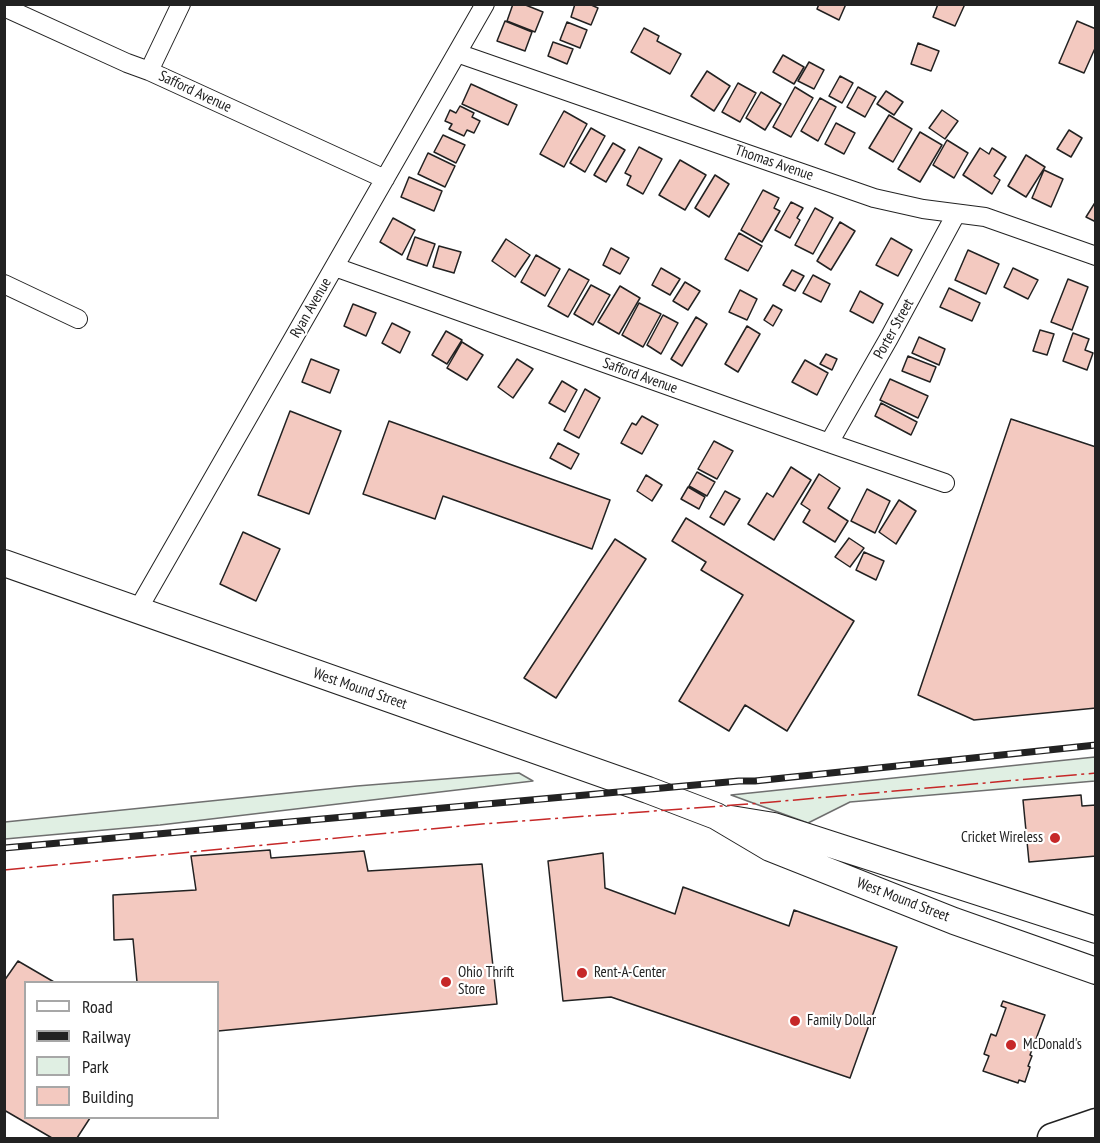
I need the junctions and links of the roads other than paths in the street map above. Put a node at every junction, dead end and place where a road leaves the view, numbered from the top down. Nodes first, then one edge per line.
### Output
1 (181, 4) edge
2 (484, 4) edge
3 (4, 7) edge
4 (457, 53) junction
5 (149, 71) junction
6 (385, 179) junction
7 (956, 214) junction
8 (1095, 256) edge
9 (335, 267) junction
10 (4, 284) edge
11 (78, 319) dead end
12 (829, 443) junction
13 (945, 483) dead end
14 (4, 563) edge
15 (137, 611) junction
16 (716, 816) junction
17 (1095, 930) edge
18 (1095, 971) edge
19 (1095, 1122) edge
20 (1052, 1138) edge

1 - 5 street
2 - 4 street, Ryan Avenue
3 - 5 street, Safford Avenue
4 - 6 street, Ryan Avenue
4 - 7 street, Thomas Avenue
5 - 6 street, Safford Avenue
6 - 9 street, Ryan Avenue
7 - 8 street, Thomas Avenue
7 - 12 street, Porter Street
9 - 12 street, Safford Avenue
9 - 15 street, Ryan Avenue
10 - 11 street
12 - 13 street, Safford Avenue
14 - 15 main road, West Mound Street
15 - 16 main road, West Mound Street
16 - 17 main road, West Mound Street
16 - 18 main road, West Mound Street
19 - 20 main road

